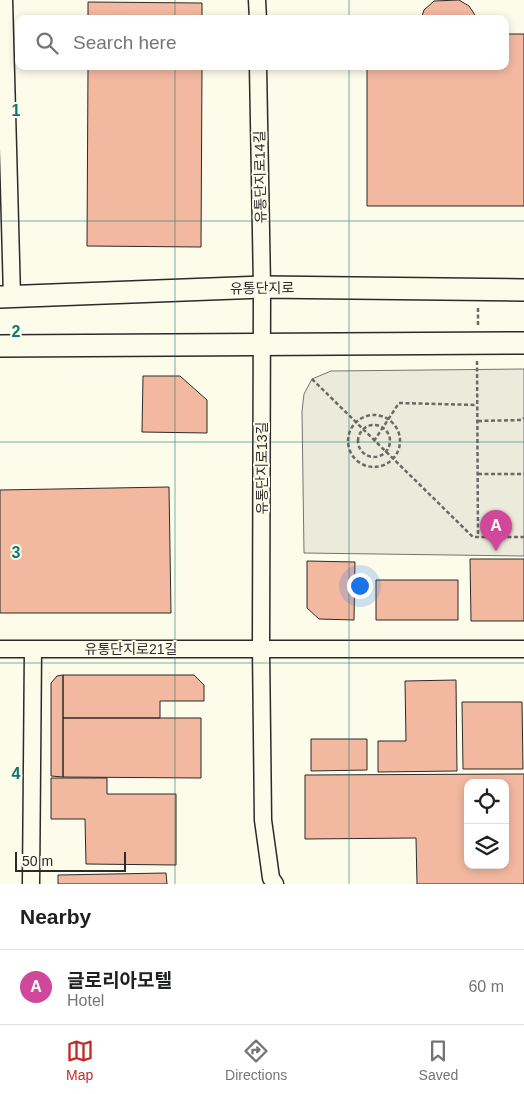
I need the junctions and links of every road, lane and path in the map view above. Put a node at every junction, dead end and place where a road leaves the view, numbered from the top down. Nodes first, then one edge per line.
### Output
1 (4, 0) edge
2 (257, 0) edge
3 (258, 15) edge
4 (258, 70) edge
5 (262, 287) junction
6 (524, 290) edge
7 (6, 297) edge
8 (524, 343) edge
9 (262, 345) junction
10 (0, 346) edge
11 (477, 370) dead end
12 (312, 378) dead end
13 (477, 405) junction
14 (524, 418) edge
15 (389, 419) junction
16 (478, 421) junction
17 (356, 422) junction
18 (383, 428) junction
19 (362, 430) junction
20 (374, 441) junction
21 (386, 452) junction
22 (394, 460) junction
23 (478, 474) junction
24 (524, 474) edge
25 (478, 537) junction
26 (524, 537) edge
27 (0, 648) edge
28 (33, 649) junction
29 (261, 649) junction
30 (524, 649) edge
31 (31, 884) edge
32 (274, 884) edge

1 - 7 street
2 - 3 street
4 - 5 street, 유통단지로14길
5 - 6 main road, 유통단지로
5 - 7 main road, 유통단지로
5 - 9 street, 유통단지로13길
8 - 9 main road
9 - 10 main road
9 - 29 street, 유통단지로13길
11 - 13 path
12 - 17 path
13 - 15 path
13 - 16 path
14 - 16 path
15 - 17 path
15 - 18 path
15 - 22 path
16 - 23 path
17 - 19 path
17 - 22 path
18 - 19 path
18 - 20 path
18 - 21 path
19 - 20 path
19 - 21 path
20 - 21 path
21 - 22 path
22 - 25 path
23 - 24 path
23 - 25 path
25 - 26 path
27 - 28 street, 유통단지로21길
28 - 29 street, 유통단지로21길
28 - 31 street
29 - 30 street
29 - 32 street, 유통단지로13길

